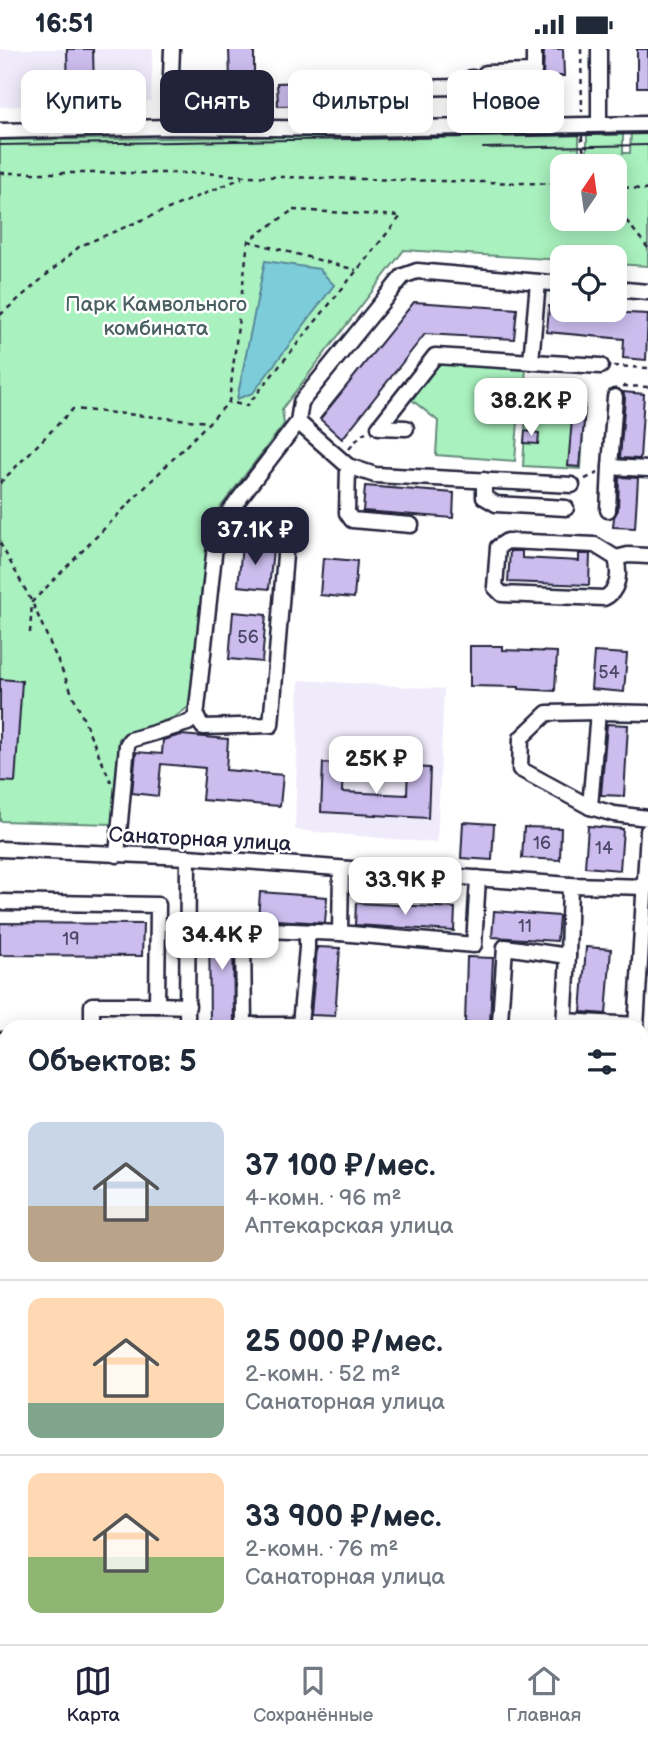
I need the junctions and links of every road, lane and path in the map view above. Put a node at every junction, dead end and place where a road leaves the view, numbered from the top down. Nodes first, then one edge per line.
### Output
1 (172, 49) edge
2 (534, 49) edge
3 (581, 49) edge
4 (599, 49) edge
5 (171, 70) edge
6 (534, 70) edge
7 (582, 105) dead end
8 (599, 124) junction
9 (648, 124) edge
10 (564, 125) edge
11 (160, 127) edge
12 (0, 131) edge
13 (0, 173) edge
14 (245, 176) junction
15 (550, 184) edge
16 (627, 188) edge
17 (648, 190) edge
18 (627, 221) edge
19 (248, 241) junction
20 (648, 248) edge
21 (357, 271) junction
22 (538, 282) junction
23 (550, 283) edge
24 (627, 290) edge
25 (648, 292) edge
26 (0, 315) edge
27 (531, 361) junction
28 (601, 366) joint
29 (648, 368) edge
30 (648, 387) edge
31 (615, 397) joint
32 (229, 402) junction
33 (209, 422) junction
34 (298, 422) junction
35 (379, 427) junction
36 (406, 428) dead end
37 (344, 462) junction
38 (610, 467) junction
39 (648, 469) edge
40 (484, 480) junction
41 (0, 484) edge
42 (572, 485) joint
43 (566, 508) dead end
44 (608, 510) dead end
45 (411, 525) dead end
46 (0, 544) edge
47 (285, 555) dead end
48 (648, 556) edge
49 (617, 558) junction
50 (32, 602) junction
51 (30, 633) dead end
52 (598, 712) junction
53 (648, 713) edge
54 (196, 717) junction
55 (112, 785) dead end
56 (590, 807) junction
57 (648, 818) edge
58 (648, 831) edge
59 (0, 849) edge
60 (117, 855) junction
61 (188, 857) junction
62 (341, 869) junction
63 (478, 878) junction
64 (570, 885) junction
65 (647, 887) edge
66 (0, 902) edge
67 (307, 932) junction
68 (340, 933) junction
69 (568, 956) junction
70 (157, 1005) junction
71 (188, 1006) junction
72 (92, 1020) edge
73 (187, 1020) edge
74 (244, 1020) edge
75 (300, 1020) edge
76 (500, 1020) edge
77 (564, 1020) edge
78 (636, 1020) edge

1 - 5 street
2 - 6 street
3 - 7 path
4 - 8 street
8 - 9 street
8 - 10 street
11 - 12 street
13 - 14 path
14 - 15 path
14 - 26 path
16 - 17 path
18 - 20 path
19 - 21 path
19 - 21 path
19 - 32 path
21 - 32 path
22 - 23 street
22 - 27 street
22 - 34 street
24 - 25 street
27 - 28 street
27 - 35 street
28 - 29 path
30 - 31 path
31 - 38 street
32 - 33 path
33 - 41 path
33 - 50 path
34 - 37 street
34 - 54 street
35 - 36 street
35 - 37 path
37 - 40 street
37 - 45 street
38 - 39 street
38 - 42 path
38 - 44 street
40 - 42 street
40 - 43 street
46 - 50 path
47 - 54 street
48 - 49 street
49 - 49 street
50 - 51 path
50 - 55 path
52 - 53 street
52 - 56 street
52 - 56 street
54 - 60 street
56 - 57 street
58 - 65 street
59 - 60 street, Санаторная улица
60 - 61 street, Санаторная улица
61 - 62 street, Санаторная улица
61 - 71 street
62 - 63 street, Санаторная улица
62 - 68 street
63 - 64 street, Санаторная улица
63 - 68 street
64 - 65 street, Санаторная улица
64 - 69 street
65 - 78 street
66 - 70 street
67 - 68 street
67 - 74 street
67 - 75 street
69 - 76 street
69 - 77 street
70 - 71 street
70 - 72 street
71 - 73 street

